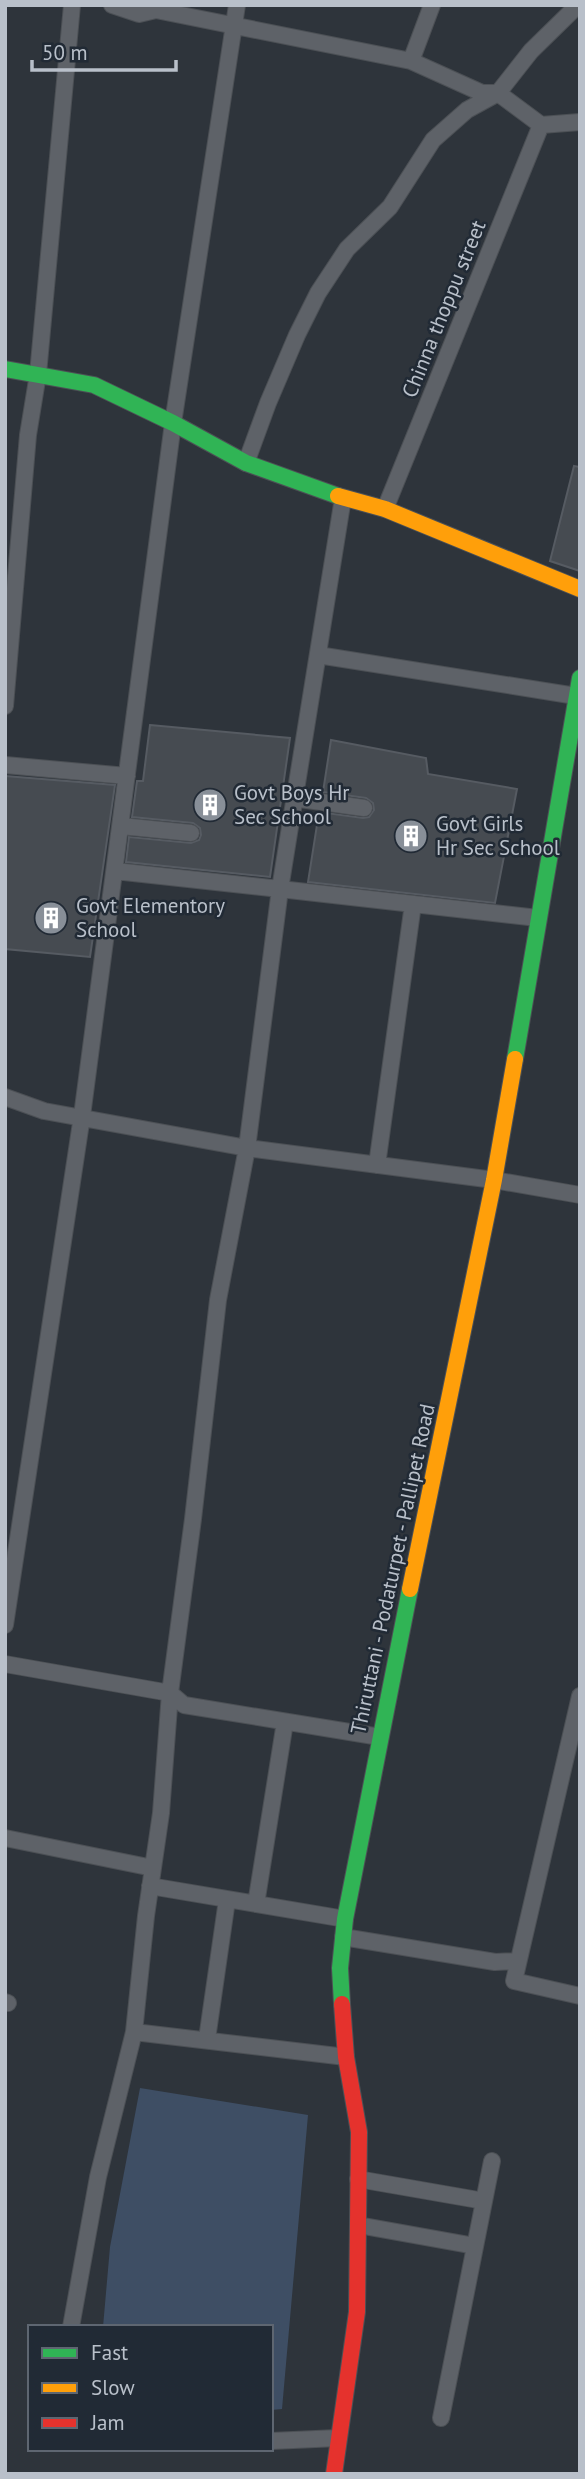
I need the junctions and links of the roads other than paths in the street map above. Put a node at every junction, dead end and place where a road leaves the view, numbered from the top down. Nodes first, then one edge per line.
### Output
1 (72, 5) edge
2 (111, 5) edge
3 (237, 5) edge
4 (432, 5) edge
5 (578, 5) edge
6 (235, 24) junction
7 (411, 61) junction
8 (498, 93) junction
9 (580, 122) edge
10 (541, 125) junction
11 (5, 369) edge
12 (38, 374) junction
13 (173, 423) junction
14 (246, 463) junction
15 (343, 498) junction
16 (385, 509) junction
17 (580, 589) edge
18 (318, 655) junction
19 (580, 678) edge
20 (576, 696) junction
21 (5, 706) edge
22 (5, 765) edge
23 (127, 776) junction
24 (293, 798) junction
25 (364, 808) dead end
26 (121, 826) junction
27 (191, 833) dead end
28 (115, 872) junction
29 (280, 889) junction
30 (413, 904) junction
31 (538, 918) junction
32 (5, 1097) edge
33 (82, 1116) junction
34 (247, 1148) junction
35 (377, 1165) junction
36 (494, 1180) junction
37 (580, 1195) edge
38 (5, 1625) edge
39 (5, 1664) edge
40 (170, 1693) junction
41 (580, 1696) edge
42 (285, 1721) junction
43 (380, 1737) junction
44 (5, 1838) edge
45 (153, 1868) junction
46 (150, 1886) junction
47 (227, 1900) junction
48 (256, 1904) junction
49 (345, 1919) junction
50 (343, 1937) junction
51 (517, 1961) junction
52 (580, 1996) edge
53 (134, 2032) junction
54 (207, 2039) junction
55 (346, 2057) junction
56 (492, 2161) dead end
57 (358, 2179) junction
58 (484, 2201) junction
59 (358, 2225) junction
60 (475, 2246) junction
61 (71, 2325) edge
62 (441, 2418) dead end
63 (338, 2438) junction
64 (273, 2441) edge
65 (334, 2474) edge

1 - 12 street
2 - 6 street
3 - 6 street
4 - 7 street
5 - 8 street
6 - 7 street
6 - 13 street
7 - 8 street
8 - 10 street
8 - 14 street
9 - 10 street
10 - 16 street, Chinna thoppu street
11 - 12 main road
12 - 13 main road
12 - 21 street
13 - 14 main road
13 - 23 street
14 - 15 main road
15 - 16 main road
15 - 18 street
16 - 17 main road
18 - 20 street
18 - 24 street
19 - 20 main road, Thiruttani - Podaturpet - Pallipet Road
20 - 31 main road, Thiruttani - Podaturpet - Pallipet Road
22 - 23 street
23 - 26 street
24 - 25 street
24 - 29 street
26 - 27 street
26 - 28 street
28 - 29 street
28 - 33 street
29 - 30 street
29 - 34 street
30 - 31 street
30 - 35 street
31 - 36 main road, Thiruttani - Podaturpet - Pallipet Road
32 - 33 street
33 - 34 street
33 - 38 street
34 - 35 street
34 - 40 street
35 - 36 street
36 - 37 street
36 - 43 main road, Thiruttani - Podaturpet - Pallipet Road
39 - 40 street
40 - 42 street
40 - 45 street
41 - 51 street
42 - 43 street
42 - 48 street
43 - 49 main road, Thiruttani - Podaturpet - Pallipet Road
44 - 45 street
45 - 46 street
46 - 47 street
46 - 53 street
47 - 48 street
47 - 54 street
48 - 49 street
49 - 50 main road, Thiruttani - Podaturpet - Pallipet Road
50 - 51 street
50 - 55 main road, Thiruttani - Podaturpet - Pallipet Road
51 - 52 street
53 - 54 street
53 - 61 street
54 - 55 street
55 - 57 main road, Thiruttani - Podaturpet - Pallipet Road
56 - 58 street
57 - 58 street
57 - 59 main road, Thiruttani - Podaturpet - Pallipet Road
58 - 60 street
59 - 60 street
59 - 63 main road, Thiruttani - Podaturpet - Pallipet Road
60 - 62 street
63 - 64 street
63 - 65 main road, Thiruttani - Podaturpet - Pallipet Road

